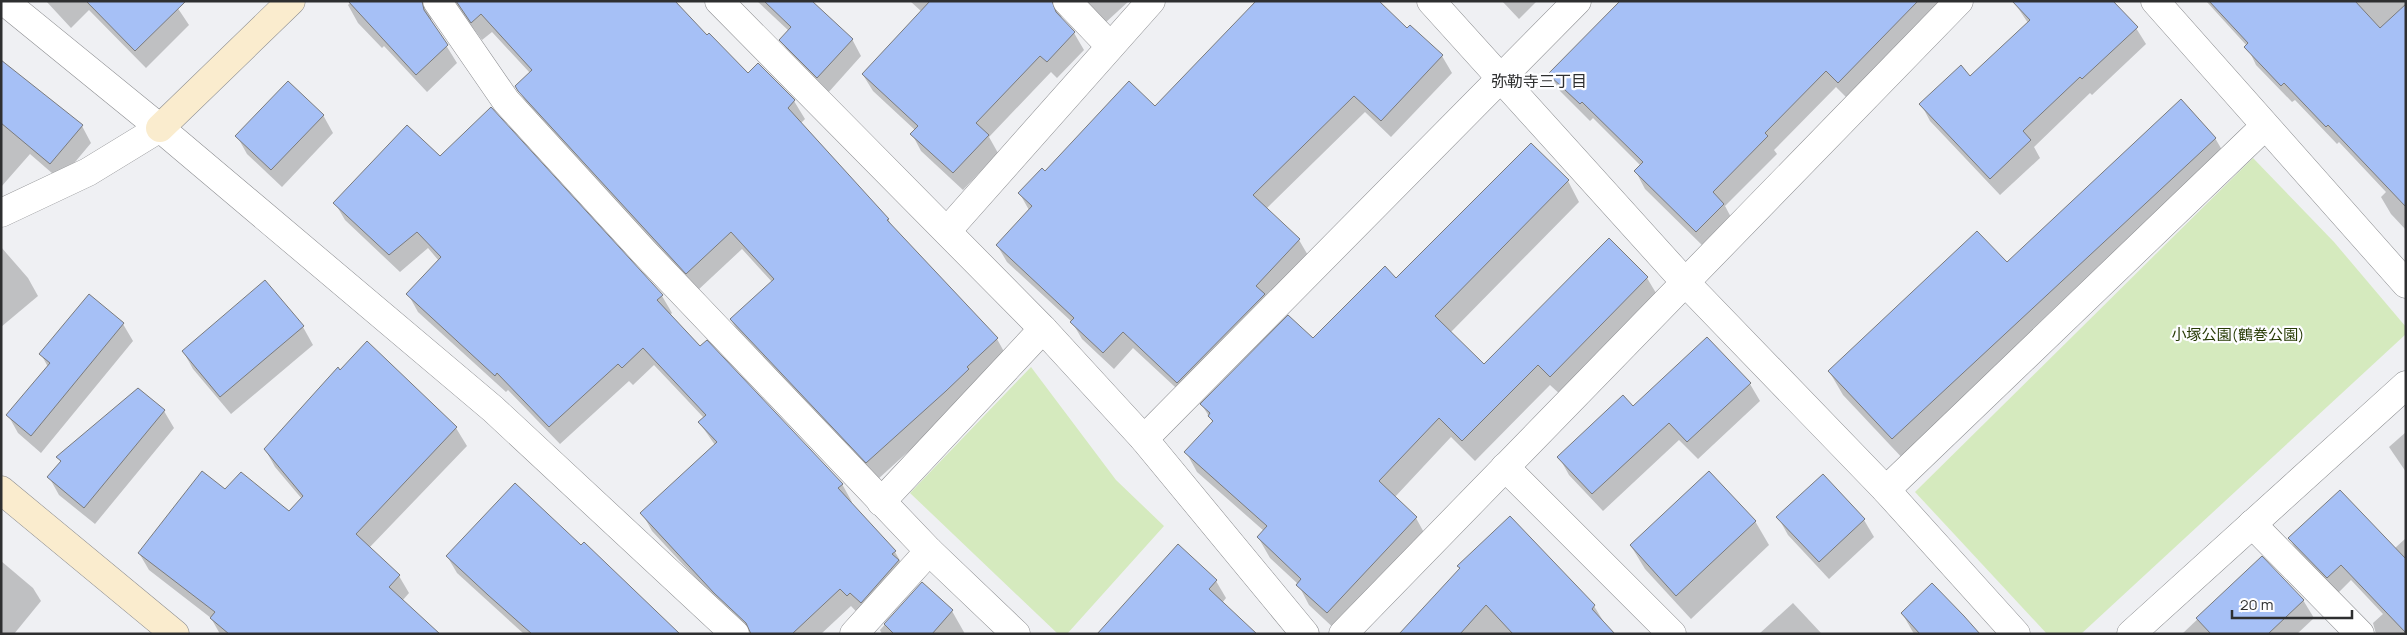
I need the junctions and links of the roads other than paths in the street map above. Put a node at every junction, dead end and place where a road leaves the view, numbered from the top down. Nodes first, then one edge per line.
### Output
1 (4, 1) edge
2 (291, 1) edge
3 (436, 1) edge
4 (719, 1) edge
5 (1067, 1) edge
6 (1151, 1) edge
7 (1431, 1) edge
8 (1577, 1) edge
9 (1959, 1) edge
10 (2155, 1) edge
11 (1110, 46) junction
12 (1500, 80) junction
13 (2265, 126) junction
14 (160, 128) junction
15 (1, 213) edge
16 (947, 231) junction
17 (1685, 282) junction
18 (2406, 284) edge
19 (1043, 329) junction
20 (2406, 385) edge
21 (1144, 438) junction
22 (1505, 467) junction
23 (1, 490) edge
24 (1886, 490) junction
25 (881, 502) junction
26 (2252, 524) junction
27 (929, 551) junction
28 (175, 634) edge
29 (735, 634) edge
30 (854, 634) edge
31 (1016, 634) edge
32 (1305, 634) edge
33 (1343, 634) edge
34 (1672, 634) edge
35 (2016, 634) edge
36 (2131, 634) edge
37 (2360, 634) edge

1 - 14 street
2 - 14 street
3 - 25 street
4 - 16 street
5 - 11 street
6 - 11 street
7 - 12 street
8 - 12 street
9 - 17 street
10 - 13 street
11 - 16 street
12 - 17 street
12 - 21 street
13 - 18 street
13 - 24 street
14 - 15 street
14 - 29 street
16 - 19 street
17 - 22 street
17 - 24 street
19 - 21 street
19 - 25 street
20 - 26 street
21 - 32 street
22 - 33 street
22 - 34 street
23 - 28 street
24 - 35 street
25 - 27 street
26 - 36 street
26 - 37 street
27 - 30 street
27 - 31 street

